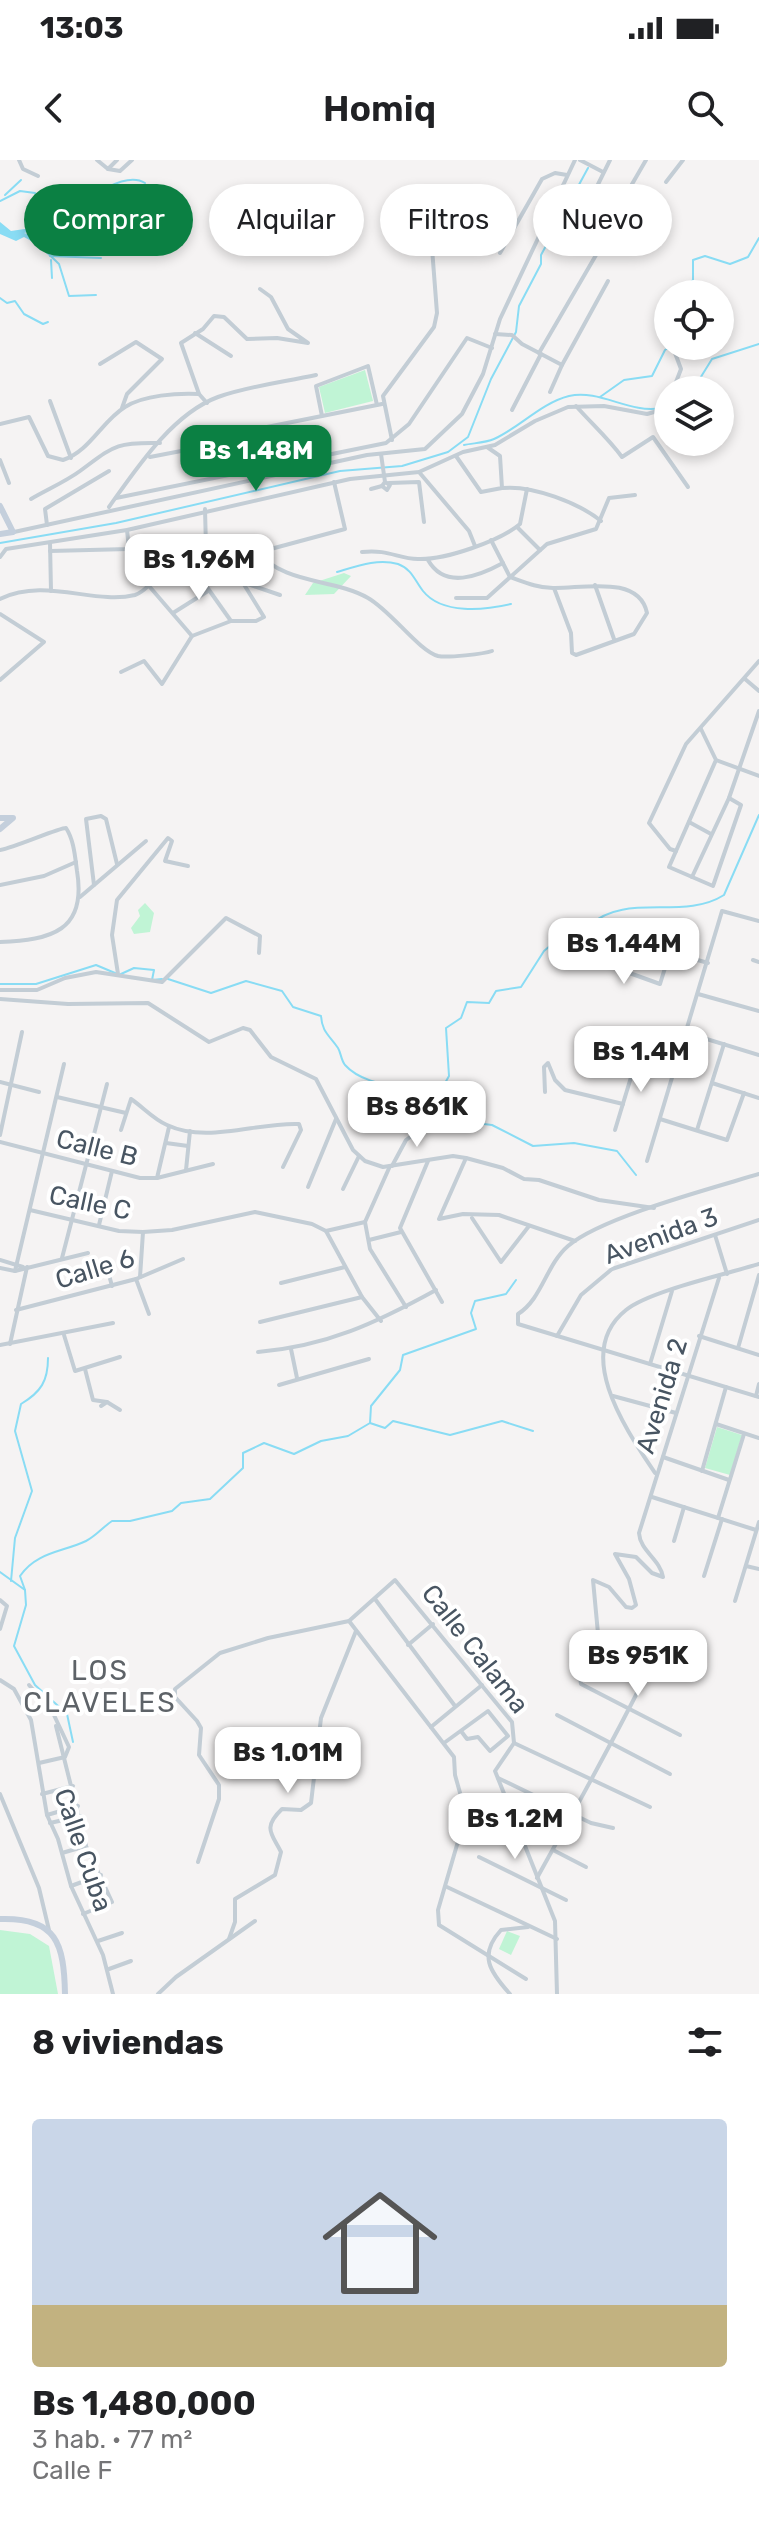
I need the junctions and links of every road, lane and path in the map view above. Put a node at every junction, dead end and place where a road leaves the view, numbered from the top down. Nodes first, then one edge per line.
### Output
1 (19, 160) edge
2 (97, 160) edge
3 (117, 160) edge
4 (132, 160) edge
5 (578, 160) edge
6 (610, 160) edge
7 (646, 160) edge
8 (683, 160) edge
9 (108, 169) junction
10 (603, 172) junction
11 (567, 175) junction
12 (38, 176) dead end
13 (666, 182) dead end
14 (598, 184) edge
15 (633, 184) edge
16 (517, 223) edge
17 (433, 256) edge
18 (594, 256) edge
19 (608, 281) dead end
20 (260, 289) dead end
21 (195, 333) junction
22 (495, 334) junction
23 (492, 348) junction
24 (540, 354) junction
25 (231, 356) dead end
26 (100, 364) dead end
27 (562, 365) junction
28 (316, 375) dead end
29 (550, 392) dead end
30 (199, 394) junction
31 (50, 401) dead end
32 (207, 403) junction
33 (380, 404) junction
34 (576, 406) junction
35 (122, 408) junction
36 (512, 410) dead end
37 (654, 412) edge
38 (322, 417) junction
39 (0, 424) edge
40 (253, 431) junction
41 (392, 440) junction
42 (160, 443) junction
43 (487, 447) junction
44 (456, 456) junction
45 (148, 457) junction
46 (382, 457) junction
47 (71, 458) junction
48 (0, 460) edge
49 (109, 471) dead end
50 (260, 471) junction
51 (419, 472) junction
52 (384, 473) junction
53 (334, 482) junction
54 (9, 483) dead end
55 (385, 484) junction
56 (688, 487) dead end
57 (502, 488) junction
58 (371, 489) dead end
59 (527, 489) junction
60 (635, 495) dead end
61 (116, 498) junction
62 (31, 499) dead end
63 (0, 506) edge
64 (107, 509) junction
65 (205, 509) junction
66 (601, 521) junction
67 (424, 522) dead end
68 (47, 525) junction
69 (517, 527) junction
70 (127, 530) junction
71 (13, 532) junction
72 (0, 534) edge
73 (491, 540) junction
74 (50, 543) junction
75 (475, 546) junction
76 (3, 549) edge
77 (540, 550) junction
78 (50, 551) junction
79 (257, 551) junction
80 (362, 552) dead end
81 (0, 557) edge
82 (428, 558) junction
83 (503, 563) junction
84 (192, 566) junction
85 (510, 577) junction
86 (244, 583) junction
87 (595, 585) junction
88 (149, 586) junction
89 (554, 588) junction
90 (51, 591) junction
91 (208, 591) junction
92 (280, 595) dead end
93 (456, 598) dead end
94 (0, 599) edge
95 (173, 613) junction
96 (0, 614) edge
97 (231, 621) junction
98 (192, 636) junction
99 (614, 640) junction
100 (492, 651) dead end
101 (759, 661) edge
102 (121, 672) dead end
103 (745, 679) junction
104 (0, 680) edge
105 (759, 691) edge
106 (759, 711) edge
107 (701, 729) junction
108 (716, 760) junction
109 (738, 769) junction
110 (759, 776) edge
111 (729, 798) junction
112 (0, 818) edge
113 (689, 822) junction
114 (0, 829) edge
115 (712, 835) junction
116 (146, 841) dead end
117 (0, 850) edge
118 (676, 851) junction
119 (76, 862) junction
120 (117, 864) junction
121 (188, 866) dead end
122 (692, 877) junction
123 (0, 885) edge
124 (94, 885) junction
125 (80, 897) junction
126 (759, 921) edge
127 (0, 942) edge
128 (259, 953) dead end
129 (593, 963) dead end
130 (708, 963) junction
131 (118, 974) junction
132 (0, 990) edge
133 (698, 994) junction
134 (27, 995) junction
135 (0, 999) edge
136 (759, 1011) edge
137 (22, 1032) dead end
138 (687, 1033) junction
139 (724, 1044) junction
140 (759, 1047) edge
141 (758, 1055) edge
142 (64, 1064) dead end
143 (674, 1072) junction
144 (0, 1082) edge
145 (712, 1083) junction
146 (107, 1084) dead end
147 (13, 1085) junction
148 (39, 1092) dead end
149 (545, 1092) dead end
150 (744, 1093) junction
151 (57, 1097) junction
152 (759, 1098) edge
153 (623, 1104) junction
154 (101, 1107) junction
155 (126, 1113) junction
156 (336, 1119) junction
157 (660, 1119) junction
158 (431, 1122) dead end
159 (169, 1127) junction
160 (121, 1130) dead end
161 (615, 1130) dead end
162 (697, 1130) junction
163 (190, 1131) junction
164 (0, 1135) edge
165 (0, 1142) edge
166 (164, 1145) junction
167 (188, 1146) junction
168 (42, 1152) junction
169 (359, 1156) junction
170 (466, 1158) junction
171 (428, 1161) junction
172 (647, 1161) dead end
173 (87, 1164) junction
174 (213, 1164) dead end
175 (391, 1166) junction
176 (283, 1167) dead end
177 (186, 1170) junction
178 (112, 1171) junction
179 (759, 1174) edge
180 (157, 1178) junction
181 (308, 1187) dead end
182 (343, 1189) dead end
183 (654, 1208) junction
184 (30, 1210) junction
185 (470, 1217) junction
186 (73, 1220) junction
187 (759, 1220) edge
188 (365, 1222) junction
189 (99, 1225) junction
190 (530, 1225) junction
191 (326, 1231) junction
192 (143, 1232) junction
193 (401, 1232) junction
194 (715, 1235) junction
195 (368, 1240) junction
196 (575, 1241) junction
197 (88, 1253) dead end
198 (62, 1258) junction
199 (183, 1259) dead end
200 (0, 1260) edge
201 (105, 1260) dead end
202 (14, 1264) junction
203 (759, 1264) edge
204 (25, 1267) junction
205 (345, 1267) junction
206 (0, 1268) edge
207 (15, 1271) junction
208 (727, 1274) junction
209 (759, 1275) edge
210 (138, 1278) junction
211 (719, 1278) junction
212 (281, 1283) dead end
213 (112, 1286) junction
214 (436, 1290) junction
215 (672, 1291) junction
216 (362, 1297) junction
217 (442, 1302) dead end
218 (406, 1307) junction
219 (16, 1310) junction
220 (149, 1314) dead end
221 (381, 1321) junction
222 (260, 1322) dead end
223 (113, 1323) dead end
224 (64, 1335) junction
225 (557, 1336) junction
226 (699, 1336) junction
227 (10, 1344) junction
228 (0, 1345) edge
229 (738, 1348) junction
230 (291, 1349) junction
231 (601, 1350) junction
232 (258, 1352) dead end
233 (759, 1355) edge
234 (120, 1357) dead end
235 (369, 1359) dead end
236 (650, 1364) junction
237 (85, 1369) junction
238 (687, 1375) junction
239 (297, 1379) junction
240 (759, 1384) edge
241 (279, 1385) dead end
242 (726, 1387) junction
243 (612, 1395) junction
244 (758, 1397) edge
245 (107, 1402) junction
246 (101, 1406) dead end
247 (120, 1410) dead end
248 (676, 1413) junction
249 (715, 1424) junction
250 (744, 1434) junction
251 (759, 1438) edge
252 (663, 1457) junction
253 (702, 1471) junction
254 (656, 1475) junction
255 (730, 1480) junction
256 (652, 1497) junction
257 (684, 1507) junction
258 (720, 1518) junction
259 (759, 1522) edge
260 (756, 1530) junction
261 (674, 1541) dead end
262 (746, 1566) junction
263 (759, 1569) edge
264 (704, 1576) dead end
265 (375, 1599) junction
266 (0, 1600) edge
267 (735, 1601) dead end
268 (349, 1621) junction
269 (433, 1624) junction
270 (0, 1629) edge
271 (356, 1631) junction
272 (408, 1645) junction
273 (600, 1655) junction
274 (0, 1680) edge
275 (29, 1685) dead end
276 (482, 1685) junction
277 (455, 1706) junction
278 (629, 1710) junction
279 (557, 1715) dead end
280 (56, 1726) dead end
281 (431, 1727) junction
282 (463, 1733) junction
283 (680, 1735) dead end
284 (514, 1743) junction
285 (445, 1744) junction
286 (611, 1744) junction
287 (65, 1757) junction
288 (39, 1763) junction
289 (670, 1774) dead end
290 (498, 1778) junction
291 (591, 1779) junction
292 (73, 1786) junction
293 (0, 1794) edge
294 (42, 1794) junction
295 (466, 1803) junction
296 (78, 1806) junction
297 (650, 1807) dead end
298 (0, 1814) edge
299 (7, 1814) junction
300 (572, 1814) junction
301 (47, 1815) junction
302 (81, 1816) junction
303 (512, 1818) junction
304 (50, 1823) junction
305 (613, 1828) dead end
306 (86, 1846) junction
307 (553, 1850) junction
308 (62, 1853) junction
309 (479, 1857) dead end
310 (198, 1862) dead end
311 (586, 1867) dead end
312 (101, 1875) junction
313 (537, 1878) junction
314 (71, 1886) junction
315 (446, 1887) junction
316 (541, 1888) junction
317 (566, 1900) dead end
318 (83, 1914) junction
319 (0, 1919) edge
320 (255, 1921) dead end
321 (528, 1927) junction
322 (49, 1930) junction
323 (122, 1933) dead end
324 (229, 1939) junction
325 (557, 1939) junction
326 (97, 1942) junction
327 (488, 1953) junction
328 (131, 1961) dead end
329 (109, 1969) junction
330 (526, 1979) dead end
331 (65, 1994) edge
332 (113, 1994) edge
333 (158, 1994) edge
334 (510, 1994) edge
335 (557, 1994) edge

1 - 12 street
2 - 9 street
3 - 9 street
4 - 9 street
5 - 10 street
5 - 11 street
6 - 10 street
7 - 15 street
8 - 13 street
10 - 14 street
11 - 16 street
11 - 22 street
17 - 33 street
18 - 24 street
19 - 27 street
20 - 21 street
21 - 25 street
21 - 30 street
22 - 23 street
22 - 24 street
23 - 41 street
23 - 46 street
24 - 27 street
24 - 36 street
26 - 35 street
27 - 29 street
28 - 32 street
30 - 32 street
30 - 35 street
31 - 47 street
32 - 42 street
33 - 38 street
33 - 38 street
33 - 41 street
34 - 37 street
34 - 43 street
34 - 56 street
35 - 47 street
38 - 40 street
39 - 47 street
40 - 45 street
40 - 50 street
41 - 50 street
42 - 45 street
42 - 62 street
43 - 44 street
43 - 57 street
44 - 51 street
44 - 57 street
45 - 61 street
46 - 52 street
46 - 64 street
48 - 54 street
49 - 68 street
50 - 61 street
51 - 52 street
51 - 75 street
52 - 53 street
52 - 55 street
53 - 65 street
53 - 79 street
55 - 58 street
55 - 67 street
57 - 59 street
59 - 66 street
59 - 69 street
60 - 66 street
61 - 64 street
63 - 71 street
64 - 68 street
65 - 70 street
65 - 79 street
66 - 77 street
68 - 71 street
69 - 73 street
69 - 77 street
70 - 74 street
70 - 78 street
71 - 72 street
73 - 75 street
73 - 83 street
74 - 76 street
74 - 78 street
75 - 82 street
76 - 81 street
77 - 85 street
78 - 90 street
79 - 100 street
80 - 82 street
82 - 83 street
83 - 85 street
84 - 86 street
84 - 88 street
84 - 91 street
85 - 89 street
85 - 93 street
86 - 92 street
86 - 97 street
87 - 89 street
87 - 99 street
87 - 99 street
88 - 90 street
88 - 95 street
89 - 99 street
90 - 94 street
91 - 95 street
91 - 97 street
95 - 98 street
96 - 104 street
97 - 98 street
98 - 102 street
101 - 103 street
103 - 105 street
103 - 107 street
106 - 109 street
107 - 108 street
107 - 118 street
108 - 109 street
108 - 113 street
109 - 110 street
109 - 111 street
111 - 115 street
111 - 122 street
112 - 114 street
113 - 115 street
113 - 118 street
115 - 122 street
116 - 120 street
117 - 119 street
118 - 122 street
119 - 123 street
119 - 125 street
120 - 124 street
120 - 124 street
121 - 131 street
124 - 125 street
125 - 127 street
126 - 130 street
128 - 131 street
129 - 130 street
130 - 133 street
131 - 134 street
132 - 134 street
133 - 136 street
133 - 138 street
134 - 135 street
134 - 156 street
137 - 147 street
138 - 139 street
138 - 143 street
139 - 141 street
139 - 145 street
140 - 141 street
142 - 151 street
143 - 153 street
143 - 157 street
144 - 147 street
145 - 150 street
145 - 162 street
146 - 154 street
147 - 148 street
147 - 164 street
149 - 153 street
150 - 152 street
150 - 162 street
151 - 154 street
151 - 168 street
153 - 161 street
154 - 155 street
154 - 173 street
155 - 159 street
155 - 160 street
156 - 169 street
156 - 181 street
157 - 162 street
157 - 172 street
158 - 175 street
159 - 163 street
159 - 166 street
163 - 167 street
163 - 176 street
165 - 168 street, Calle B
166 - 167 street
166 - 180 street
167 - 177 street
168 - 173 street, Calle B
168 - 184 street
169 - 175 street
169 - 182 street
170 - 171 street
170 - 183 street
170 - 185 street
171 - 175 street
171 - 193 street
173 - 178 street, Calle B
173 - 186 street
174 - 177 street, Calle B
175 - 188 street
177 - 180 street, Calle B
178 - 180 street, Calle B
178 - 189 street
179 - 183 street
183 - 196 street
184 - 186 street, Calle C
184 - 202 street
185 - 190 street
185 - 190 street
186 - 189 street, Calle C
186 - 198 street
187 - 194 street, Avenida 3
188 - 191 street
188 - 195 street
189 - 192 street, Calle C
190 - 196 street
191 - 192 street, Calle C
191 - 205 street
192 - 210 street
193 - 195 street
193 - 214 street
194 - 208 street
194 - 225 street, Avenida 3
195 - 218 street
196 - 225 street
197 - 198 street
198 - 204 street
199 - 210 street, Calle 6
200 - 202 street
201 - 213 street
202 - 204 street
202 - 207 street
203 - 208 street
204 - 207 street
204 - 219 street
205 - 212 street
205 - 216 street
206 - 207 street
208 - 211 street
209 - 229 street
210 - 213 street, Calle 6
210 - 220 street
211 - 215 street
211 - 226 street, Avenida 2
213 - 219 street, Calle 6
214 - 217 street
214 - 218 street
215 - 231 street
215 - 236 street
216 - 221 street
216 - 222 street
218 - 221 street
219 - 227 street
221 - 230 street
223 - 224 street
224 - 227 street
224 - 237 street
225 - 231 street
226 - 229 street
226 - 238 street, Avenida 2
227 - 228 street
229 - 233 street
230 - 232 street
230 - 239 street
231 - 236 street
231 - 243 street
234 - 237 street
235 - 239 street
236 - 238 street
237 - 245 street
238 - 242 street
238 - 248 street, Avenida 2
239 - 241 street
240 - 244 street
242 - 244 street
242 - 249 street
243 - 248 street
243 - 254 street
245 - 246 street
245 - 247 street
248 - 252 street, Avenida 2
249 - 250 street
249 - 253 street
250 - 251 street
250 - 255 street
252 - 253 street
252 - 254 street, Avenida 2
253 - 255 street
254 - 256 street, Avenida 2
255 - 258 street
256 - 257 street
256 - 273 street, Avenida 2
257 - 258 street
257 - 261 street
258 - 260 street
258 - 264 street
259 - 260 street
260 - 262 street
262 - 263 street
262 - 267 street
265 - 268 street
265 - 269 street, Calle Calama
265 - 272 street
266 - 270 street
268 - 271 street
268 - 310 street
269 - 272 street
269 - 276 street, Calle Calama
271 - 281 street
271 - 324 street
272 - 277 street
273 - 278 street
273 - 278 street
274 - 288 street, Calle Cuba
275 - 287 street
276 - 277 street
276 - 284 street, Calle Calama
277 - 281 street
278 - 283 street
278 - 286 street
279 - 286 street
280 - 287 street
281 - 285 street
282 - 282 street
282 - 285 street
284 - 290 street
284 - 291 street
285 - 295 street
286 - 289 street
286 - 291 street
287 - 288 street
287 - 292 street
288 - 294 street, Calle Cuba
290 - 300 street
290 - 303 street
291 - 297 street
291 - 300 street
292 - 294 street
292 - 296 street
293 - 299 street
294 - 301 street, Calle Cuba
295 - 303 street
295 - 315 street
296 - 301 street
296 - 302 street
298 - 299 street
299 - 322 street
300 - 305 street
300 - 307 street
301 - 304 street, Calle Cuba
302 - 304 street
302 - 306 street
303 - 313 street
304 - 308 street, Calle Cuba
306 - 308 street
306 - 312 street
307 - 311 street
307 - 313 street
308 - 314 street, Calle Cuba
309 - 316 street
312 - 314 street
312 - 318 street
313 - 316 street
314 - 318 street, Calle Cuba
315 - 321 street
315 - 327 street
316 - 317 street
316 - 325 street
318 - 326 street, Calle Cuba
319 - 322 street
320 - 324 street
321 - 325 street
321 - 327 street
322 - 331 street
323 - 326 street
324 - 333 street
325 - 335 street
326 - 329 street, Calle Cuba
327 - 330 street
327 - 334 street
328 - 329 street
329 - 332 street, Calle Cuba

